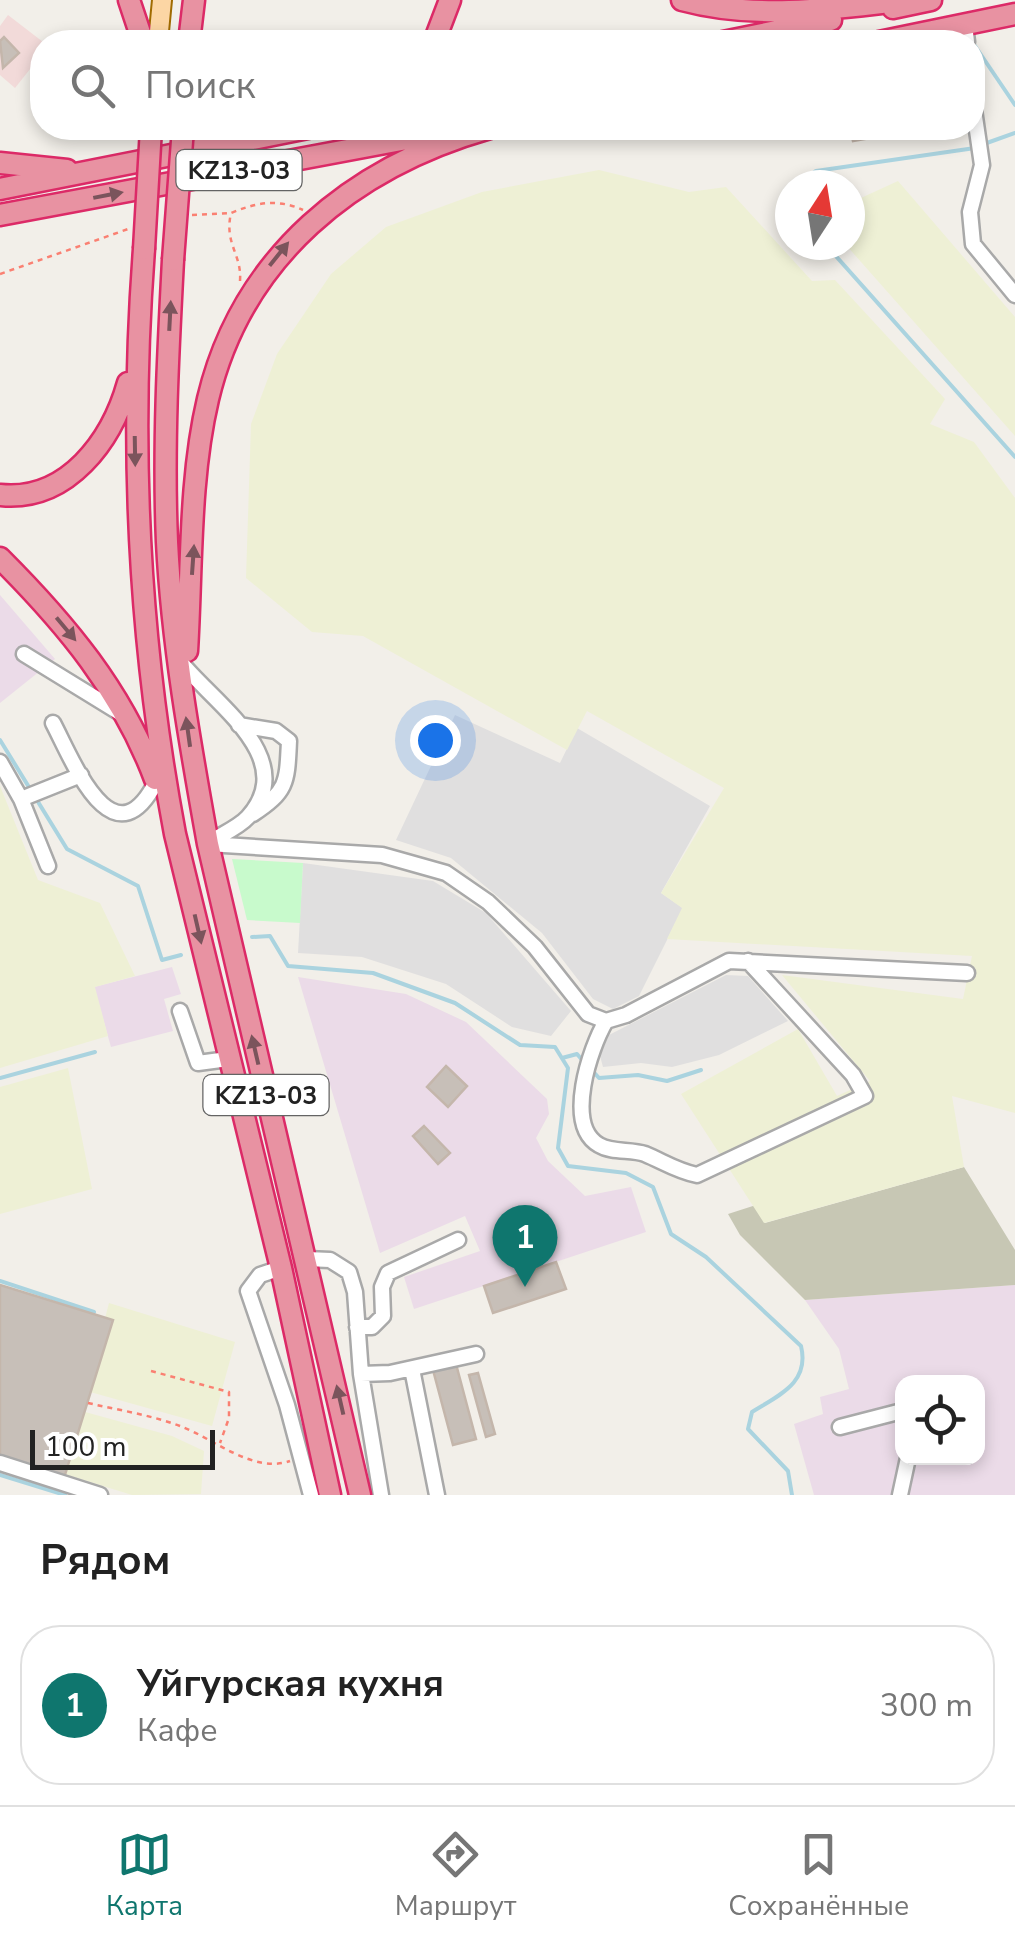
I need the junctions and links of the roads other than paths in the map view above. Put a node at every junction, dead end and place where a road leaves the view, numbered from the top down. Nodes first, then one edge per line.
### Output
1 (129, 0) edge
2 (162, 0) edge
3 (450, 0) edge
4 (682, 0) edge
5 (907, 0) edge
6 (931, 0) edge
7 (192, 3) edge
8 (1010, 19) edge
9 (139, 30) edge
10 (159, 30) edge
11 (189, 30) edge
12 (439, 30) edge
13 (782, 30) edge
14 (969, 30) edge
15 (150, 140) edge
16 (182, 140) edge
17 (251, 140) edge
18 (402, 140) edge
19 (445, 140) edge
20 (978, 140) edge
21 (0, 163) edge
22 (94, 173) junction
23 (0, 189) edge
24 (4, 215) edge
25 (1015, 296) edge
26 (136, 358) junction
27 (0, 495) edge
28 (0, 558) edge
29 (24, 654) dead end
30 (182, 663) junction
31 (129, 719) junction
32 (53, 723) dead end
33 (238, 724) junction
34 (0, 762) edge
35 (80, 775) junction
36 (156, 782) junction
37 (21, 798) junction
38 (248, 817) junction
39 (175, 834) junction
40 (208, 844) junction
41 (48, 866) dead end
42 (748, 960) junction
43 (967, 973) dead end
44 (180, 1011) dead end
45 (606, 1021) junction
46 (228, 1059) junction
47 (458, 1240) dead end
48 (307, 1259) junction
49 (282, 1268) junction
50 (358, 1327) junction
51 (476, 1354) dead end
52 (412, 1369) junction
53 (362, 1374) junction
54 (895, 1413) edge
55 (840, 1426) dead end
56 (0, 1463) edge
57 (906, 1465) edge
58 (100, 1495) edge
59 (311, 1495) edge
60 (330, 1495) edge
61 (360, 1495) edge
62 (381, 1495) edge
63 (437, 1495) edge
64 (900, 1495) edge

1 - 9 highway
2 - 10 main road
3 - 12 highway
4 - 5 highway
6 - 13 highway
7 - 11 highway
8 - 14 highway
15 - 26 highway, KZ13-03, bridge
30 -> 16 highway, KZ13-03, bridge
17 - 22 highway, KZ13-03
24 -> 18 highway, KZ13-03
30 -> 19 highway
20 - 25 street
21 - 22 highway
22 - 23 highway
26 - 27 highway
26 -> 39 highway, KZ13-03
28 -> 31 highway
29 - 31 street
30 - 33 street
40 -> 30 highway, KZ13-03
31 - 36 highway
32 - 35 street
33 - 38 street
33 - 38 street
34 - 37 street
35 - 36 street
35 - 37 street
36 - 39 highway
37 - 41 street
38 - 40 street
39 -> 46 highway, KZ13-03
40 - 45 street
48 -> 40 highway, KZ13-03
42 - 43 street
42 - 45 street
42 - 45 street
44 - 46 street
46 - 49 highway, KZ13-03
47 - 50 street
48 - 50 street
61 -> 48 highway, KZ13-03
49 - 59 street
49 - 60 highway, KZ13-03
50 - 53 street
51 - 52 street
52 - 53 street
52 - 63 street
53 - 62 street
54 - 55 street
56 - 58 street
57 - 64 street

